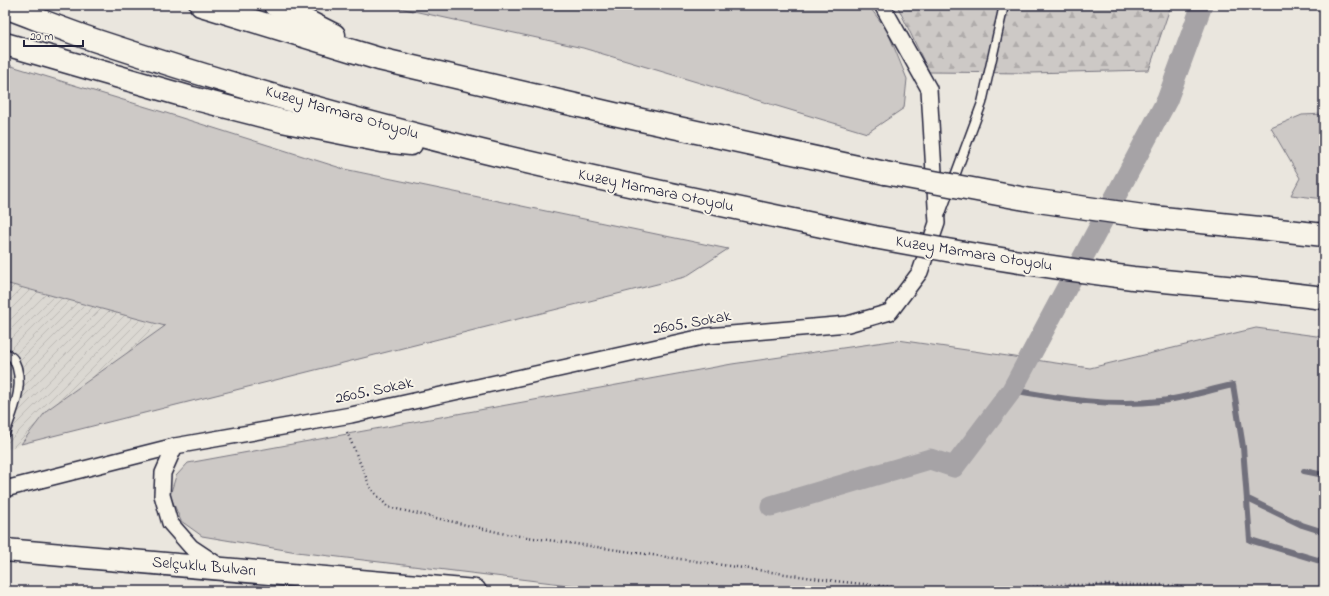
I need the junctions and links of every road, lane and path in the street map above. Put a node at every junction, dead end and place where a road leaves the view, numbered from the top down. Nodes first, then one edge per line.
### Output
1 (201, 5) edge
2 (275, 5) edge
3 (882, 5) edge
4 (1004, 5) edge
5 (5, 7) edge
6 (5, 44) edge
7 (379, 59) junction
8 (482, 151) junction
9 (938, 223) junction
10 (1324, 235) edge
11 (1324, 298) edge
12 (5, 352) edge
13 (341, 417) junction
14 (5, 433) edge
15 (175, 446) junction
16 (5, 489) edge
17 (5, 550) edge
18 (224, 569) junction
19 (476, 591) edge
20 (932, 591) edge
21 (981, 591) edge
22 (1200, 591) edge

1 - 7 main road
2 - 7 main road
3 - 9 street, 2605. Sokak
4 - 9 lane
5 - 8 main road, Kuzey Marmara Otoyolu
6 - 8 main road
7 - 10 main road, bridge
8 - 11 main road, Kuzey Marmara Otoyolu, bridge
9 - 13 street, 2605. Sokak
12 - 14 lane
13 - 15 street, 2605. Sokak
13 - 20 path
15 - 16 street, 2605. Sokak
15 - 18 street
17 - 18 main road, Selçuklu Bulvarı
18 - 19 main road, Selçuklu Bulvarı
21 - 22 path

